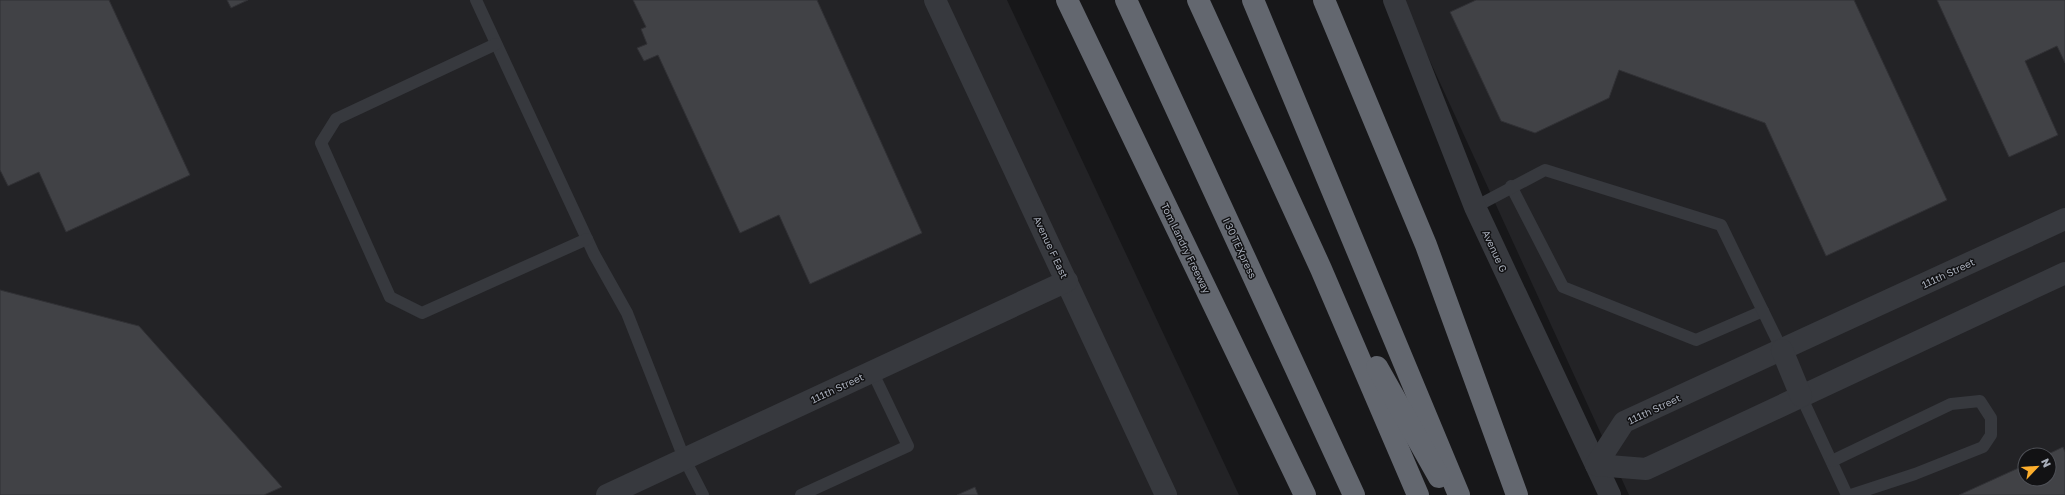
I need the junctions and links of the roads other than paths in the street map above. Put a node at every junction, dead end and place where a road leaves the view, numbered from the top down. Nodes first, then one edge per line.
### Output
1 (476, 0) edge
2 (935, 0) edge
3 (1067, 0) edge
4 (1126, 0) edge
5 (1198, 0) edge
6 (1253, 0) edge
7 (1324, 0) edge
8 (1394, 0) edge
9 (496, 44) junction
10 (1511, 186) junction
11 (1475, 207) junction
12 (2065, 219) edge
13 (587, 239) junction
14 (1322, 269) junction
15 (2065, 273) edge
16 (1067, 281) junction
17 (1763, 311) junction
18 (1782, 350) junction
19 (872, 371) junction
20 (1801, 396) junction
21 (684, 458) junction
22 (1832, 461) junction
23 (1596, 465) junction
24 (607, 495) edge
25 (703, 495) edge
26 (801, 495) edge
27 (1166, 495) edge
28 (1305, 495) edge
29 (1354, 495) edge
30 (1418, 495) edge
31 (1449, 495) edge
32 (1459, 495) edge
33 (1517, 495) edge
34 (1610, 495) edge
35 (1848, 495) edge
36 (1851, 495) edge

1 - 9 lane
2 - 16 street, Avenue F East
3 - 28 highway, Tom Landry Freeway
4 - 29 highway, I 30 TEXpress
5 - 14 highway
6 - 32 highway
7 - 33 highway
8 - 11 street, Avenue G
9 - 13 lane
9 - 13 lane
10 - 11 lane
10 - 17 lane
10 - 17 lane
11 - 23 street, Avenue G
12 - 18 street, 111th Street
13 - 21 lane
14 - 30 highway
14 - 31 highway
15 - 20 street
16 - 19 street, 111th Street
16 - 27 street, Avenue F East
17 - 18 lane
18 - 20 street
18 - 23 street, 111th Street
19 - 21 street, 111th Street
19 - 26 lane
20 - 22 lane
20 - 23 street
21 - 24 street, 111th Street
21 - 25 lane
22 - 35 lane
22 - 36 lane
23 - 34 street, Avenue G

